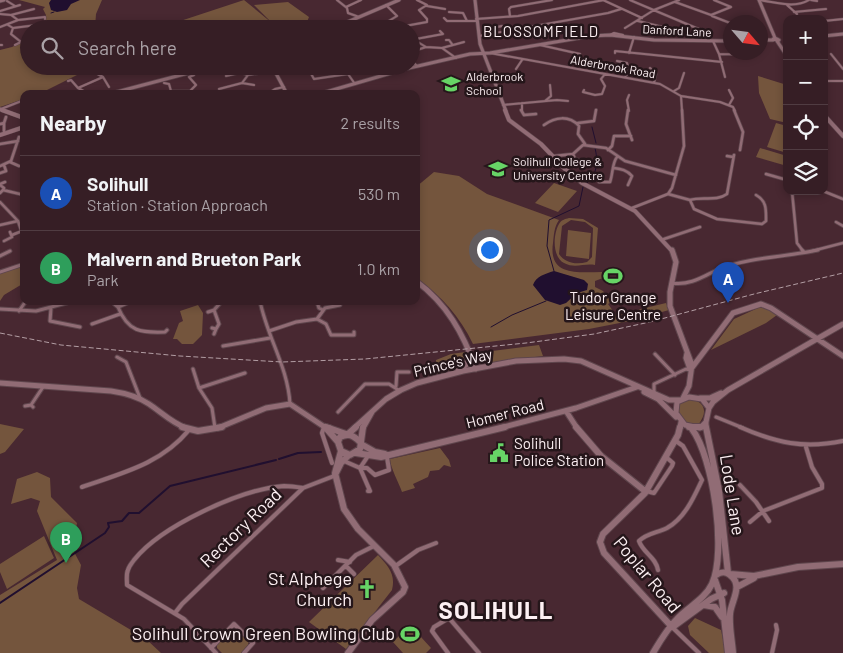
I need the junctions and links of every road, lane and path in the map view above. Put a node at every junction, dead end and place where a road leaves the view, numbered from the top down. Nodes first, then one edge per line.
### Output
1 (338, 0) edge
2 (361, 0) edge
3 (399, 0) edge
4 (417, 0) edge
5 (475, 0) edge
6 (552, 0) edge
7 (603, 0) edge
8 (630, 0) edge
9 (679, 0) edge
10 (714, 0) edge
11 (759, 0) edge
12 (794, 0) edge
13 (810, 0) edge
14 (817, 1) dead end
15 (5, 2) edge
16 (675, 2) junction
17 (787, 4) junction
18 (797, 4) junction
19 (20, 5) dead end
20 (16, 6) junction
21 (386, 6) junction
22 (427, 6) junction
23 (346, 7) junction
24 (33, 8) dead end
25 (445, 9) dead end
26 (621, 9) junction
27 (827, 9) dead end
28 (0, 10) edge
29 (654, 10) junction
30 (450, 13) dead end
31 (0, 14) edge
32 (11, 15) junction
33 (712, 15) junction
34 (510, 16) junction
35 (360, 17) junction
36 (444, 18) dead end
37 (642, 18) junction
38 (843, 19) edge
39 (18, 20) joint
40 (20, 20) edge
41 (45, 20) edge
42 (353, 20) edge
43 (389, 20) edge
44 (477, 20) junction
45 (723, 20) edge
46 (467, 21) junction
47 (638, 21) junction
48 (828, 21) edge
49 (8, 24) junction
50 (420, 24) edge
51 (20, 26) edge
52 (502, 26) dead end
53 (0, 27) edge
54 (13, 28) junction
55 (625, 28) dead end
56 (672, 29) dead end
57 (440, 30) dead end
58 (493, 34) junction
59 (843, 34) edge
60 (828, 35) edge
61 (479, 36) junction
62 (634, 37) junction
63 (420, 38) edge
64 (783, 39) edge
65 (446, 40) dead end
66 (768, 40) edge
67 (776, 40) junction
68 (20, 41) edge
69 (712, 41) junction
70 (723, 41) edge
71 (20, 42) edge
72 (420, 42) edge
73 (464, 42) dead end
74 (452, 44) junction
75 (15, 45) dead end
76 (540, 45) junction
77 (426, 47) junction
78 (443, 47) junction
79 (420, 49) edge
80 (783, 50) edge
81 (615, 51) dead end
82 (629, 52) junction
83 (482, 53) junction
84 (490, 53) junction
85 (578, 53) dead end
86 (719, 54) junction
87 (723, 54) edge
88 (831, 54) dead end
89 (456, 58) junction
90 (522, 60) junction
91 (617, 61) dead end
92 (722, 62) junction
93 (420, 67) edge
94 (650, 68) dead end
95 (516, 69) dead end
96 (843, 69) edge
97 (684, 73) dead end
98 (605, 74) junction
99 (100, 75) edge
100 (190, 75) edge
101 (192, 75) edge
102 (230, 75) edge
103 (248, 75) edge
104 (277, 75) edge
105 (311, 75) edge
106 (343, 75) edge
107 (349, 75) edge
108 (388, 75) edge
109 (226, 76) dead end
110 (103, 77) junction
111 (624, 77) junction
112 (725, 77) dead end
113 (70, 80) dead end
114 (828, 81) edge
115 (843, 81) edge
116 (111, 82) dead end
117 (106, 83) junction
118 (164, 83) dead end
119 (242, 83) junction
120 (654, 83) junction
121 (252, 84) dead end
122 (355, 84) junction
123 (550, 84) dead end
124 (109, 87) dead end
125 (284, 87) junction
126 (78, 88) junction
127 (219, 88) dead end
128 (82, 90) edge
129 (126, 90) edge
130 (171, 90) edge
131 (192, 90) edge
132 (273, 90) edge
133 (285, 90) edge
134 (334, 90) edge
135 (584, 90) dead end
136 (674, 90) junction
137 (729, 90) dead end
138 (551, 96) junction
139 (628, 96) dead end
140 (681, 96) junction
141 (557, 100) junction
142 (545, 101) junction
143 (568, 101) dead end
144 (20, 102) edge
145 (522, 103) junction
146 (503, 104) junction
147 (729, 105) junction
148 (0, 109) edge
149 (596, 110) dead end
150 (536, 114) dead end
151 (20, 116) edge
152 (7, 118) dead end
153 (828, 119) edge
154 (578, 123) junction
155 (0, 124) edge
156 (4, 124) junction
157 (544, 125) dead end
158 (20, 128) edge
159 (4, 131) dead end
160 (0, 135) edge
161 (843, 136) edge
162 (2, 142) edge
163 (585, 145) junction
164 (608, 150) junction
165 (740, 150) dead end
166 (572, 154) junction
167 (554, 156) junction
168 (728, 156) dead end
169 (617, 157) junction
170 (10, 162) junction
171 (590, 163) dead end
172 (2, 166) edge
173 (14, 166) dead end
174 (616, 169) junction
175 (0, 173) edge
176 (766, 174) dead end
177 (676, 175) junction
178 (783, 179) edge
179 (5, 182) dead end
180 (599, 182) dead end
181 (0, 185) edge
182 (628, 185) dead end
183 (1, 192) edge
184 (828, 193) edge
185 (668, 194) junction
186 (20, 195) edge
187 (756, 195) dead end
188 (792, 195) edge
189 (843, 199) edge
190 (690, 200) junction
191 (0, 203) edge
192 (632, 208) junction
193 (18, 221) junction
194 (836, 222) dead end
195 (0, 225) edge
196 (20, 226) edge
197 (843, 226) edge
198 (700, 227) dead end
199 (20, 231) edge
200 (664, 239) junction
201 (4, 240) dead end
202 (843, 243) edge
203 (804, 252) junction
204 (8, 253) dead end
205 (0, 256) edge
206 (20, 265) edge
207 (1, 270) edge
208 (671, 283) junction
209 (420, 284) edge
210 (23, 305) edge
211 (61, 305) edge
212 (116, 305) edge
213 (123, 305) edge
214 (218, 305) edge
215 (261, 305) edge
216 (319, 305) edge
217 (340, 305) dead end
218 (118, 307) junction
219 (51, 308) junction
220 (0, 309) edge
221 (214, 310) junction
222 (323, 310) junction
223 (18, 311) junction
224 (208, 312) dead end
225 (120, 314) junction
226 (317, 319) junction
227 (93, 323) dead end
228 (843, 324) edge
229 (76, 328) dead end
230 (212, 328) dead end
231 (216, 329) junction
232 (269, 331) junction
233 (166, 332) dead end
234 (354, 332) dead end
235 (214, 334) dead end
236 (270, 338) junction
237 (816, 338) junction
238 (222, 347) dead end
239 (469, 350) junction
240 (655, 354) dead end
241 (843, 356) edge
242 (117, 358) dead end
243 (490, 366) junction
244 (476, 369) junction
245 (690, 370) junction
246 (199, 372) dead end
247 (410, 372) dead end
248 (246, 373) dead end
249 (446, 375) junction
250 (675, 375) junction
251 (624, 382) junction
252 (0, 383) edge
253 (43, 386) junction
254 (689, 386) junction
255 (637, 387) junction
256 (200, 388) junction
257 (398, 388) junction
258 (728, 390) junction
259 (626, 392) junction
260 (654, 392) junction
261 (697, 397) junction
262 (140, 398) junction
263 (682, 399) junction
264 (290, 404) junction
265 (25, 406) dead end
266 (665, 406) junction
267 (709, 408) junction
268 (566, 411) junction
269 (338, 412) dead end
270 (372, 412) junction
271 (716, 417) dead end
272 (680, 421) junction
273 (706, 422) junction
274 (324, 426) junction
275 (215, 429) junction
276 (691, 429) junction
277 (190, 430) junction
278 (347, 434) junction
279 (677, 438) junction
280 (843, 441) edge
281 (338, 442) junction
282 (361, 443) junction
283 (806, 447) junction
284 (341, 450) junction
285 (356, 453) junction
286 (349, 455) junction
287 (388, 455) junction
288 (368, 456) junction
289 (666, 456) junction
290 (344, 460) junction
291 (332, 463) dead end
292 (360, 468) junction
293 (335, 475) junction
294 (740, 486) dead end
295 (82, 487) dead end
296 (303, 488) junction
297 (645, 490) junction
298 (368, 491) dead end
299 (763, 511) junction
300 (769, 521) dead end
301 (750, 522) dead end
302 (436, 543) dead end
303 (375, 546) junction
304 (338, 560) dead end
305 (350, 562) junction
306 (843, 564) edge
307 (396, 565) junction
308 (344, 567) junction
309 (658, 570) dead end
310 (354, 574) dead end
311 (729, 574) junction
312 (715, 576) junction
313 (756, 577) junction
314 (323, 588) dead end
315 (737, 589) junction
316 (720, 592) junction
317 (443, 605) dead end
318 (704, 605) junction
319 (175, 613) junction
320 (449, 618) junction
321 (724, 624) junction
322 (776, 625) dead end
323 (672, 627) junction
324 (212, 648) junction
325 (216, 653) edge
326 (244, 653) edge
327 (348, 653) edge
328 (448, 653) edge
329 (479, 653) edge
330 (653, 653) edge
331 (699, 653) edge
332 (728, 653) edge
333 (733, 653) edge
334 (772, 653) edge

1 - 23 street
2 - 23 street
3 - 21 street
4 - 22 street
5 - 44 street
6 - 34 street
7 - 26 street
7 - 34 street
8 - 29 street
9 - 16 street
10 - 33 street
11 - 17 street
11 - 67 street
12 - 18 street
13 - 14 street
13 - 18 street
15 - 20 street
16 - 29 street
16 - 33 street
17 - 18 street
17 - 27 street
19 - 20 street
20 - 28 street
21 - 35 street
21 - 43 street
22 - 25 street
22 - 50 street
23 - 35 street
24 - 32 street
26 - 37 street
26 - 58 street
29 - 37 street
29 - 69 street
30 - 46 street
31 - 32 street
32 - 39 street
33 - 45 street
34 - 44 street
35 - 42 street
36 - 46 street
37 - 47 street
38 - 48 street
39 - 49 street
40 - 41 street
44 - 46 street
44 - 61 street
47 - 55 street
47 - 56 street
49 - 53 street
49 - 54 street
51 - 54 street
52 - 58 street
54 - 68 street
57 - 63 street
58 - 61 street
59 - 60 street
61 - 83 street
62 - 69 street, Danford Lane
62 - 76 street, Danford Lane
62 - 82 street
64 - 67 street
65 - 74 street
66 - 67 street
67 - 80 street
69 - 70 street, Danford Lane
69 - 86 street
71 - 75 street
72 - 77 street
73 - 74 street
74 - 78 street
76 - 84 street, Danford Lane
76 - 85 street
77 - 78 street
77 - 79 street
78 - 89 street
81 - 82 street
82 - 92 street
83 - 84 street, Danford Lane
83 - 89 street, Danford Lane
83 - 146 street
84 - 90 street, Alderbrook Road
86 - 87 street
86 - 92 street
88 - 96 street
89 - 93 street, Danford Lane
90 - 95 street
90 - 98 street, Alderbrook Road
91 - 111 street
92 - 112 street
94 - 120 street
97 - 136 street
98 - 111 street, Alderbrook Road
98 - 135 street
99 - 110 street
100 - 129 street
101 - 131 street
102 - 109 street
103 - 119 street
104 - 125 street
105 - 106 street
107 - 122 street
108 - 122 street, Danford Lane
110 - 117 street
110 - 126 street
111 - 120 street, Alderbrook Road
113 - 126 street
114 - 115 street
116 - 117 street
117 - 124 street
118 - 130 street
119 - 121 street
119 - 127 street
120 - 136 street, Alderbrook Road
122 - 134 street, Danford Lane
123 - 138 street
125 - 132 street
125 - 133 street
126 - 128 street
136 - 140 street, Alderbrook Road
137 - 147 street
138 - 141 street
138 - 142 street
139 - 164 street
140 - 147 street
140 - 177 street
141 - 142 street
141 - 143 street
142 - 145 street
144 - 148 street
145 - 146 street
145 - 150 street
146 - 167 street
147 - 165 street
148 - 151 street
149 - 154 street
152 - 156 street
153 - 161 street
154 - 157 street
154 - 163 street
155 - 156 street
156 - 159 street
158 - 160 street
162 - 170 street
163 - 164 street
163 - 166 street
164 - 169 street
166 - 167 street
166 - 171 street
167 - 192 street
168 - 190 street
169 - 174 street
169 - 177 street
170 - 172 street
170 - 173 street
172 - 175 street
174 - 180 street
174 - 182 street
176 - 178 street
177 - 185 street
179 - 181 street
181 - 183 street
183 - 186 street
184 - 189 street
185 - 190 street
185 - 192 street
187 - 190 street
188 - 203 street
191 - 193 street
192 - 200 street
193 - 195 street
193 - 196 street
194 - 197 street
198 - 200 street
199 - 201 street
200 - 208 street
202 - 203 street
203 - 208 street
204 - 205 street
206 - 207 street
208 - 245 street
209 - 239 street
210 - 223 street
211 - 219 street
212 - 218 street
213 - 218 street
214 - 221 street
215 - 232 street
216 - 222 street
217 - 222 street
218 - 225 street
219 - 223 street
219 - 229 street
220 - 223 street
221 - 224 street
221 - 231 street
222 - 226 street
225 - 227 street
225 - 233 street
226 - 232 street
226 - 234 street
228 - 237 street
230 - 231 street
231 - 235 street
232 - 236 street
236 - 238 street
236 - 264 street
237 - 241 street
237 - 245 street
237 - 258 street
239 - 243 street
239 - 244 street
239 - 249 street
240 - 250 street
242 - 262 street
243 - 244 street, Prince's Way
243 - 251 street, Prince's Way
244 - 249 street, Prince's Way
245 - 250 street
245 - 254 street
246 - 256 street
247 - 257 street
248 - 256 street
249 - 257 street, Prince's Way
250 - 260 street
251 - 255 street, Prince's Way
251 - 259 street
252 - 253 street
253 - 262 street
253 - 265 street
254 - 261 street
254 - 263 street
255 - 259 street, Homer Road
255 - 260 street
255 - 266 street
256 - 275 street
257 - 269 street
257 - 270 street, Prince's Way
258 - 261 street
258 - 267 street
259 - 266 street
259 - 268 street, Homer Road
260 - 263 street
261 - 263 street
261 - 267 street
262 - 277 street
263 - 272 street
264 - 274 street
264 - 275 street
266 - 272 street
267 - 273 street
268 - 287 street, Homer Road
268 - 297 street
270 - 278 street, Prince's Way
270 - 282 street, Prince's Way
271 - 283 street
272 - 276 street
272 - 279 street
273 - 276 street
273 - 311 street, Lode Lane
274 - 278 street
274 - 281 street
274 - 291 street
275 - 277 street
276 - 279 street
276 - 312 street, Lode Lane
277 - 295 street
278 - 281 street
278 - 282 street
279 - 289 street
279 - 309 street
280 - 283 street
281 - 284 street
282 - 285 street
282 - 287 street
283 - 299 street
284 - 286 street
284 - 293 street
285 - 286 street
285 - 288 street, Homer Road
286 - 290 street
287 - 288 street, Homer Road
287 - 292 street
288 - 292 street
289 - 297 street
289 - 297 street
290 - 292 street
290 - 293 street
292 - 298 street
293 - 296 street, Rectory Road
293 - 303 street
294 - 299 street
296 - 319 street, Rectory Road
296 - 319 street
297 - 323 street, Poplar Road
299 - 300 street
299 - 301 street
302 - 307 street
303 - 305 street
303 - 307 street
304 - 305 street
305 - 308 street
306 - 313 street
307 - 327 street
308 - 310 street
308 - 314 street
311 - 312 street
311 - 313 street
311 - 315 street
312 - 316 street
312 - 323 street
313 - 315 street
315 - 316 street
315 - 333 street
316 - 318 street
316 - 321 street
317 - 320 street
318 - 321 street
318 - 323 street
319 - 324 street
320 - 328 street
320 - 329 street
321 - 332 street
322 - 334 street
323 - 330 street
323 - 331 street
324 - 325 street
324 - 326 street

